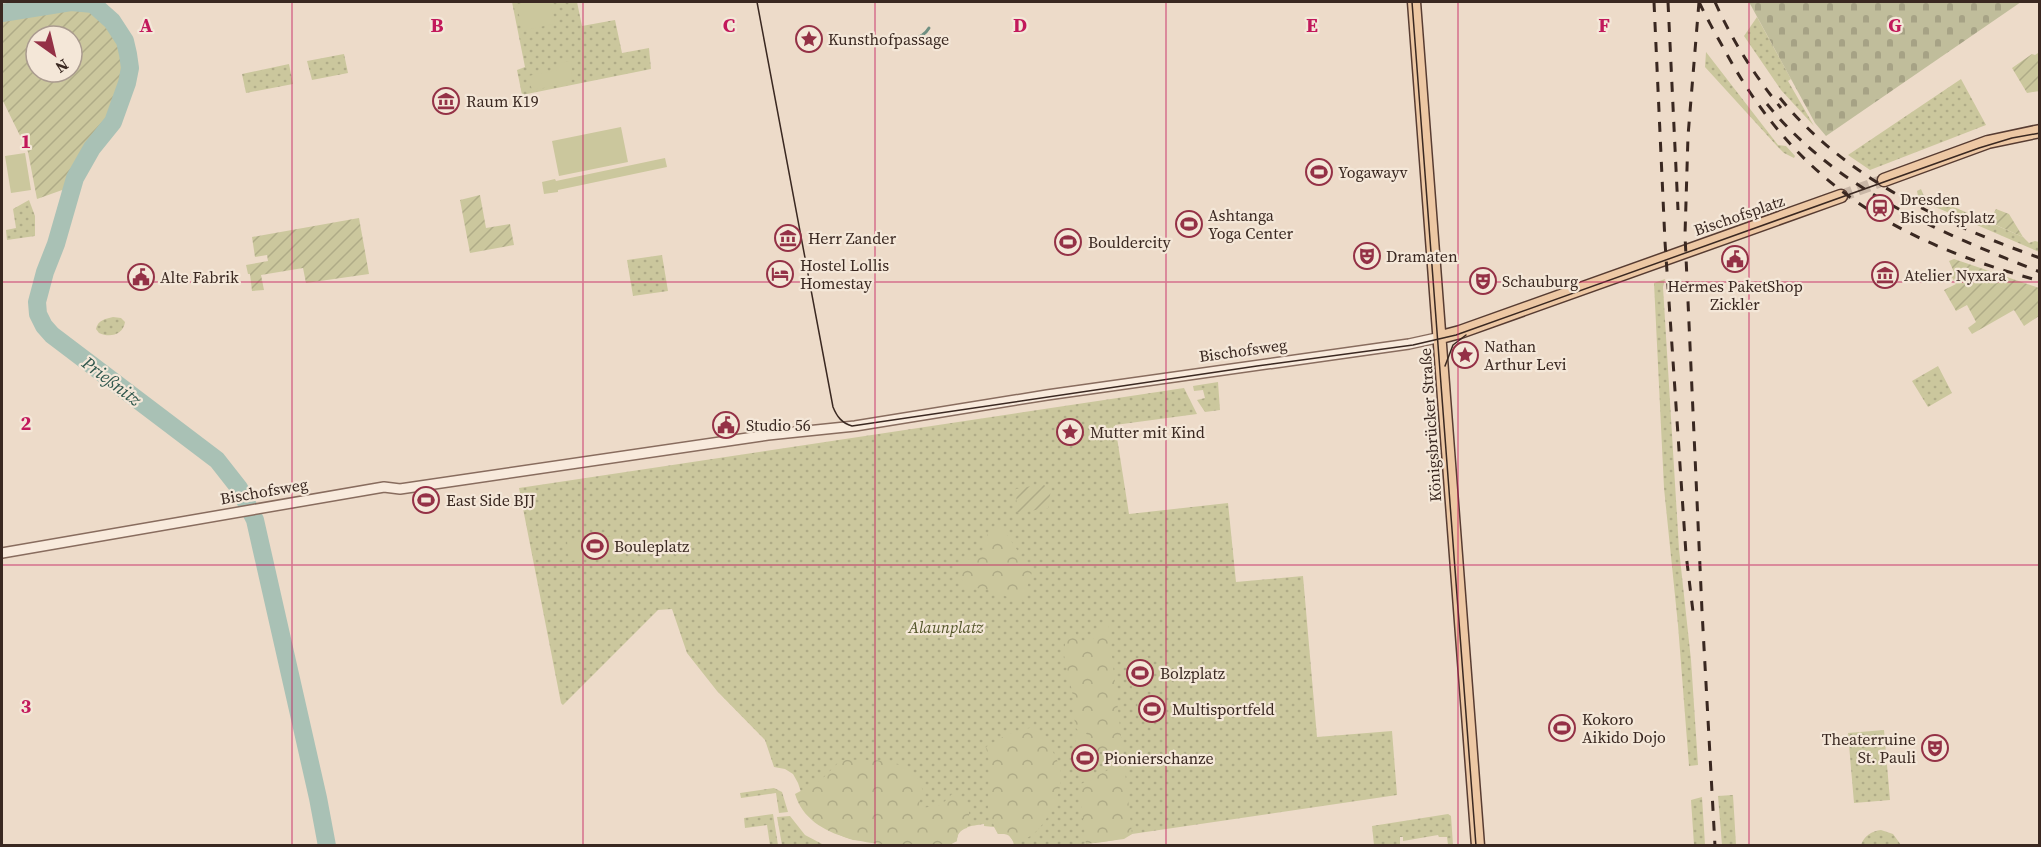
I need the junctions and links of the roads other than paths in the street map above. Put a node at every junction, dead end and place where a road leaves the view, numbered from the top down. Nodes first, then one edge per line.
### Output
1 (1414, 2) edge
2 (2040, 130) edge
3 (1884, 180) tunnel mouth
4 (1841, 196) tunnel mouth
5 (1648, 264) joint
6 (1441, 337) junction
7 (2, 553) edge
8 (1478, 846) edge

1 - 6 main road, Königsbrücker Straße
2 - 3 main road
4 - 5 main road, Bischofsplatz
5 - 6 main road, Bischofsweg
6 - 7 street, Bischofsweg
6 - 8 main road, Königsbrücker Straße

